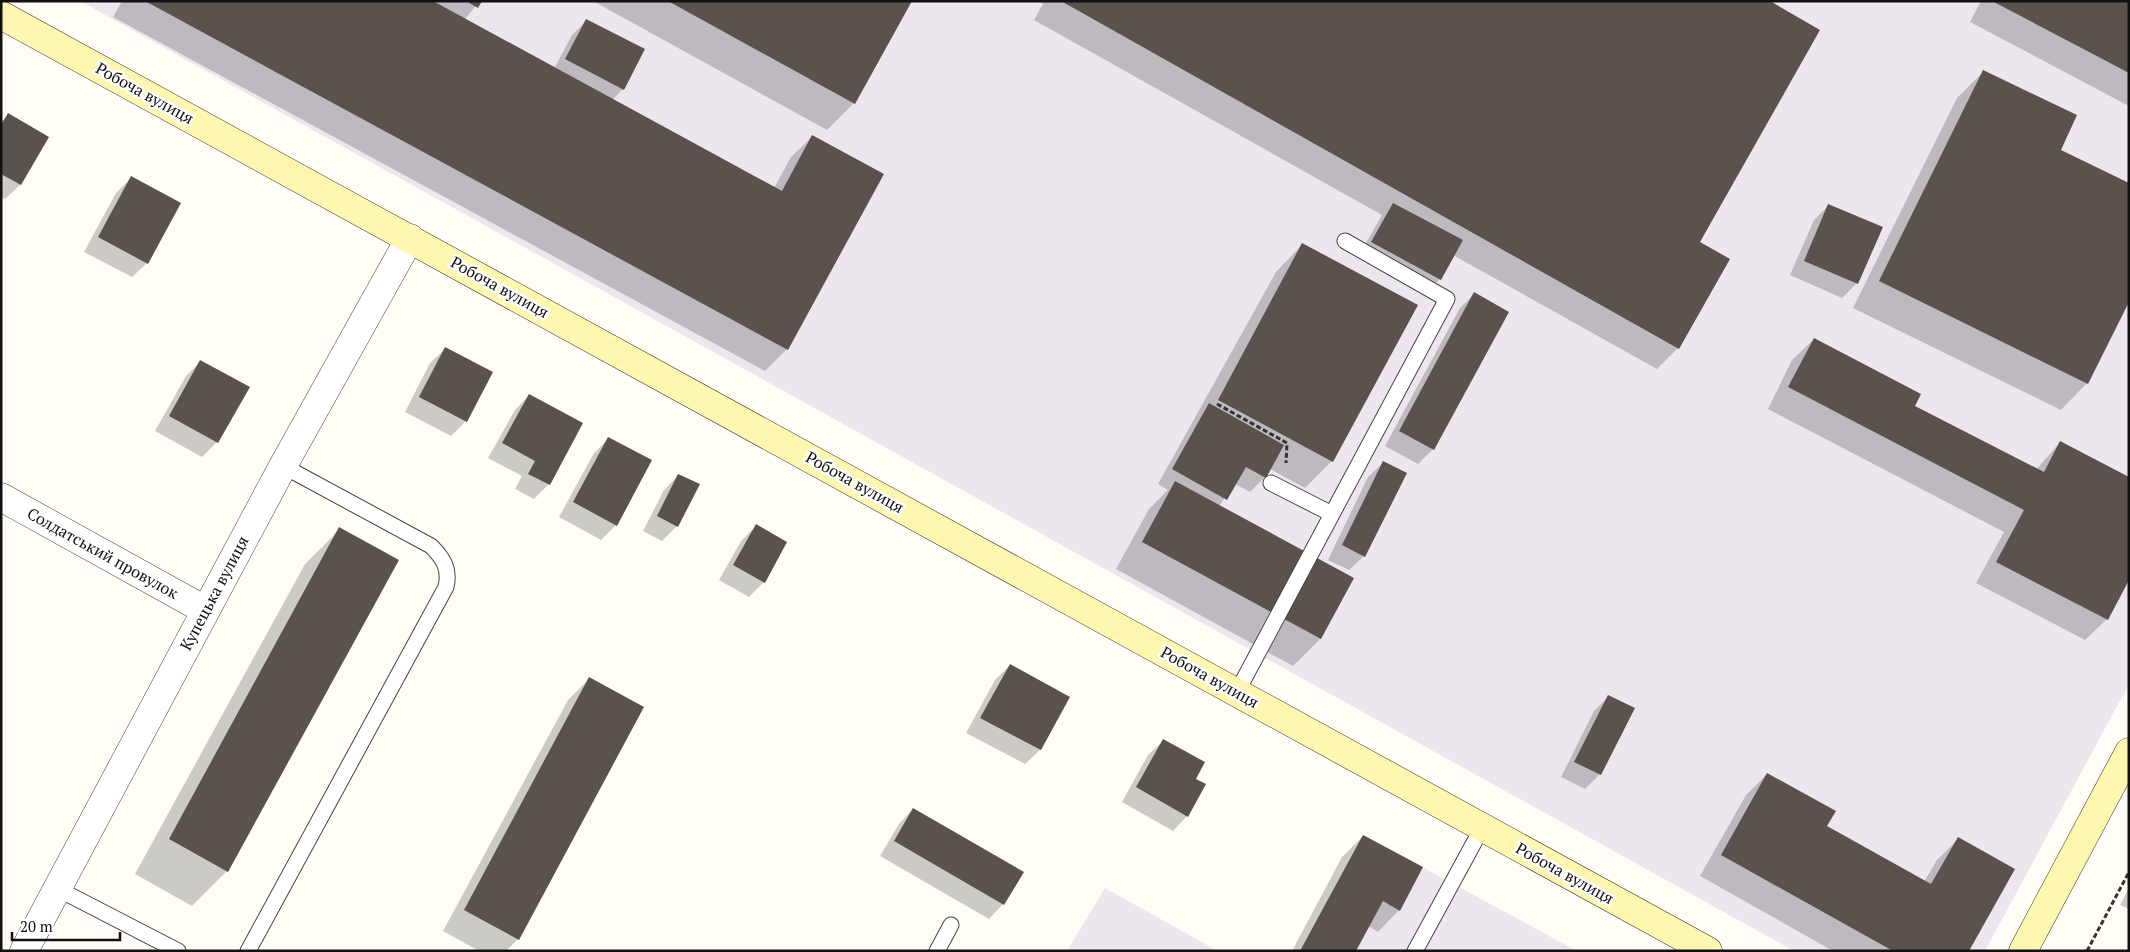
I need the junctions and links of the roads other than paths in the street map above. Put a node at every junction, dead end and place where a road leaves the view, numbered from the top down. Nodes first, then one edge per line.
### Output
1 (1, 15) edge
2 (410, 238) junction
3 (1345, 241) dead end
4 (283, 466) junction
5 (1271, 483) dead end
6 (1, 497) edge
7 (1332, 514) junction
8 (205, 610) junction
9 (1237, 692) junction
10 (2129, 752) edge
11 (1482, 828) junction
12 (56, 888) junction
13 (951, 925) dead end
14 (24, 951) edge
15 (178, 951) edge
16 (248, 951) edge
17 (937, 951) edge
18 (1415, 951) edge
19 (1708, 951) edge
20 (2023, 951) edge

1 - 2 street, Робоча вулиця
2 - 4 street, Купецька вулиця
2 - 9 street, Робоча вулиця
3 - 7 lane
4 - 8 street, Купецька вулиця
4 - 16 lane
5 - 7 lane
6 - 8 street, Солдатський провулок
7 - 9 lane
8 - 12 street, Купецька вулиця
9 - 11 street, Робоча вулиця
10 - 20 street
11 - 18 lane
11 - 19 street, Робоча вулиця
12 - 14 street, Купецька вулиця
12 - 15 lane
13 - 17 lane

